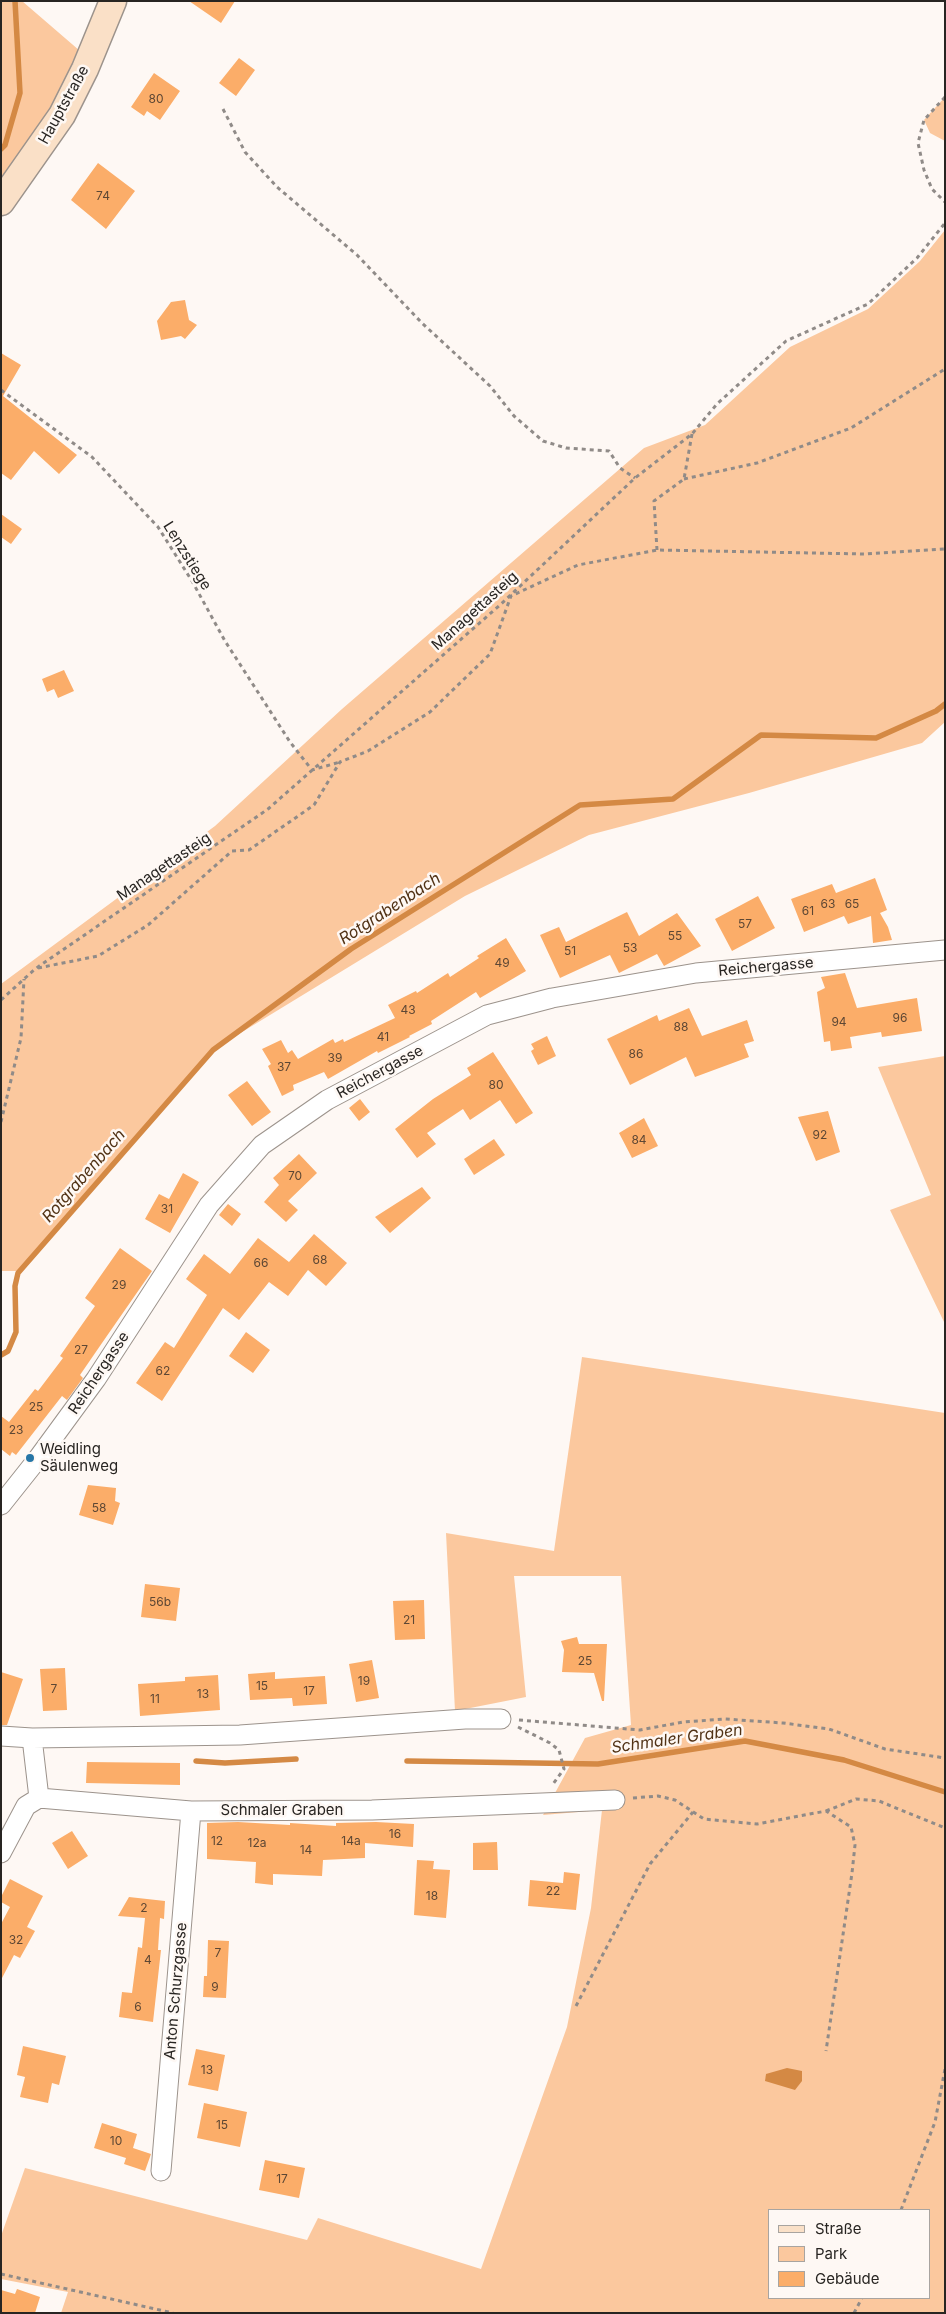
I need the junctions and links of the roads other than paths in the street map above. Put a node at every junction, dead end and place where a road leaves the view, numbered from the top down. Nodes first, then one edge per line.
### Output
1 (114, 1) edge
2 (1, 202) edge
3 (945, 950) edge
4 (1, 1505) edge
5 (501, 1718) road end
6 (1, 1736) edge
7 (32, 1738) junction
8 (39, 1798) junction
9 (615, 1800) road end
10 (192, 1811) junction
11 (1, 1853) edge
12 (161, 2171) dead end

1 - 2 main road, Hauptstraße
3 - 4 street, Reichergasse
5 - 7 street
6 - 7 street
7 - 8 street
8 - 10 street, Schmaler Graben
8 - 11 street
9 - 10 street, Schmaler Graben
10 - 12 street, Anton Schurzgasse

